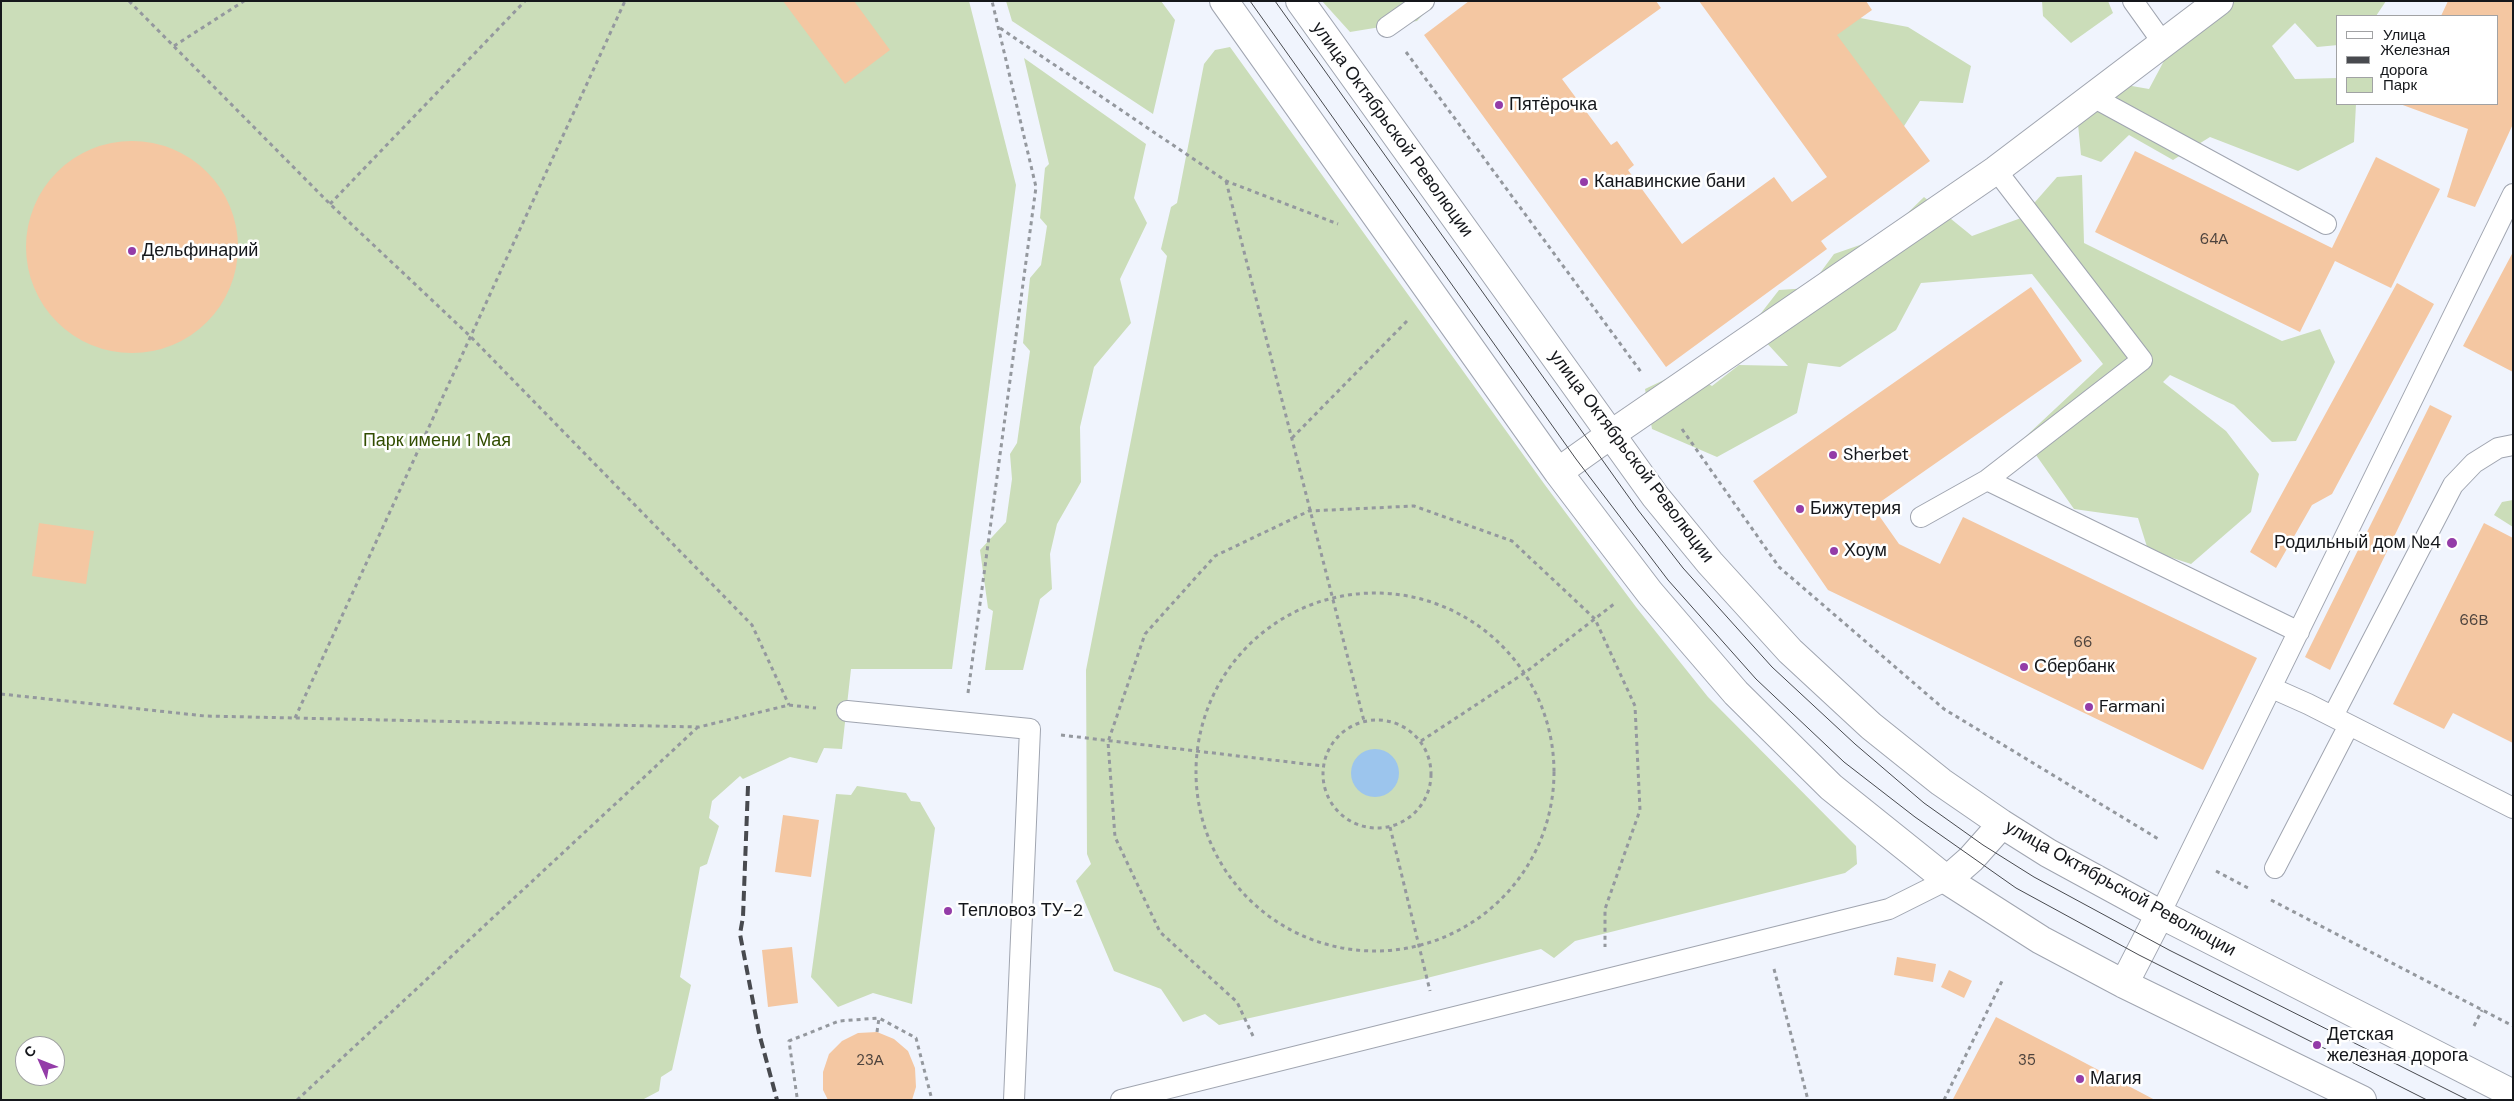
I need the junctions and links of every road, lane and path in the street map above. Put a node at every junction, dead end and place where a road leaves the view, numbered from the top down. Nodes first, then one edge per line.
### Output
1 (130, 1) edge
2 (244, 1) edge
3 (525, 1) edge
4 (625, 1) edge
5 (992, 1) edge
6 (1224, 1) edge
7 (1300, 1) edge
8 (1424, 1) edge
9 (2133, 1) edge
10 (2218, 1) edge
11 (1387, 27) joint
12 (1000, 28) junction
13 (2163, 43) junction
14 (174, 46) junction
15 (2094, 97) junction
16 (1996, 170) junction
17 (1226, 181) junction
18 (2513, 194) edge
19 (330, 204) junction
20 (2326, 224) dead end
21 (1343, 226) dead end
22 (1409, 319) dead end
23 (470, 336) junction
24 (1662, 400) junction
25 (1610, 435) junction
26 (1291, 438) junction
27 (2513, 445) edge
28 (1558, 472) junction
29 (1987, 480) junction
30 (1309, 511) junction
31 (1921, 517) dead end
32 (1331, 596) junction
33 (1614, 604) dead end
34 (1595, 619) junction
35 (2299, 632) junction
36 (1526, 672) junction
37 (2272, 688) junction
38 (1, 694) edge
39 (789, 705) junction
40 (847, 711) joint
41 (295, 718) junction
42 (1364, 721) junction
43 (2341, 721) junction
44 (964, 723) junction
45 (699, 727) junction
46 (1030, 729) junction
47 (1421, 741) junction
48 (1108, 742) junction
49 (1196, 752) junction
50 (1323, 766) junction
51 (2513, 808) edge
52 (2002, 824) junction
53 (1390, 827) junction
54 (2189, 858) junction
55 (2275, 868) dead end
56 (1947, 880) junction
57 (2254, 891) dead end
58 (2262, 896) dead end
59 (2160, 914) junction
60 (1766, 940) junction
61 (1420, 948) junction
62 (2003, 979) dead end
63 (1605, 980) junction
64 (2124, 984) junction
65 (2482, 1010) junction
66 (879, 1018) junction
67 (1437, 1021) junction
68 (2474, 1026) dead end
69 (2513, 1026) edge
70 (877, 1032) dead end
71 (1265, 1064) junction
72 (2478, 1089) edge
73 (2513, 1094) edge
74 (797, 1096) dead end
75 (297, 1100) edge
76 (932, 1100) edge
77 (1014, 1100) edge
78 (1121, 1100) edge
79 (1808, 1100) edge
80 (1944, 1100) edge
81 (2362, 1100) edge

1 - 14 path
2 - 14 path
3 - 19 path
4 - 23 path
5 - 12 path
6 - 28 main road
7 - 25 main road, улица Октябрьской Революции
8 - 11 lane
9 - 13 lane
10 - 13 main road
11 - 24 path
12 - 17 path
12 - 44 path
13 - 15 main road
14 - 19 path
15 - 16 main road
15 - 20 lane
16 - 24 main road
16 - 29 lane
17 - 21 path
17 - 26 path
18 - 35 lane
19 - 23 path
22 - 26 path
23 - 39 path
23 - 41 path
24 - 25 main road
24 - 54 path
25 - 28 main road
25 - 52 main road, улица Октябрьской Революции
26 - 30 path
27 - 43 lane
28 - 56 main road
29 - 31 lane
29 - 35 lane
30 - 32 path
30 - 34 path
30 - 48 path
32 - 36 path
32 - 42 path
32 - 49 path
33 - 34 path
34 - 36 path
34 - 63 path
35 - 37 lane
36 - 47 path
36 - 61 path
37 - 43 lane
37 - 54 lane
38 - 41 path
39 - 40 path
39 - 45 path
40 - 44 lane
41 - 45 path
42 - 47 path
42 - 50 path
43 - 51 lane
43 - 55 lane
44 - 46 lane
45 - 75 path
46 - 48 path
46 - 77 lane
47 - 53 path
48 - 49 path
48 - 71 path
49 - 50 path
49 - 61 path
50 - 53 path
52 - 56 main road
52 - 59 main road, улица Октябрьской Революции
53 - 61 path
54 - 57 path
54 - 59 lane
56 - 60 lane
56 - 64 main road
58 - 65 path
59 - 64 main road
59 - 72 main road, улица Октябрьской Революции
60 - 63 lane
60 - 79 path
61 - 67 path
62 - 80 path
63 - 67 lane
64 - 81 main road
65 - 68 path
65 - 69 path
66 - 70 path
66 - 74 path
66 - 76 path
67 - 71 lane
71 - 78 lane
72 - 73 main road, улица Октябрьской Революции

